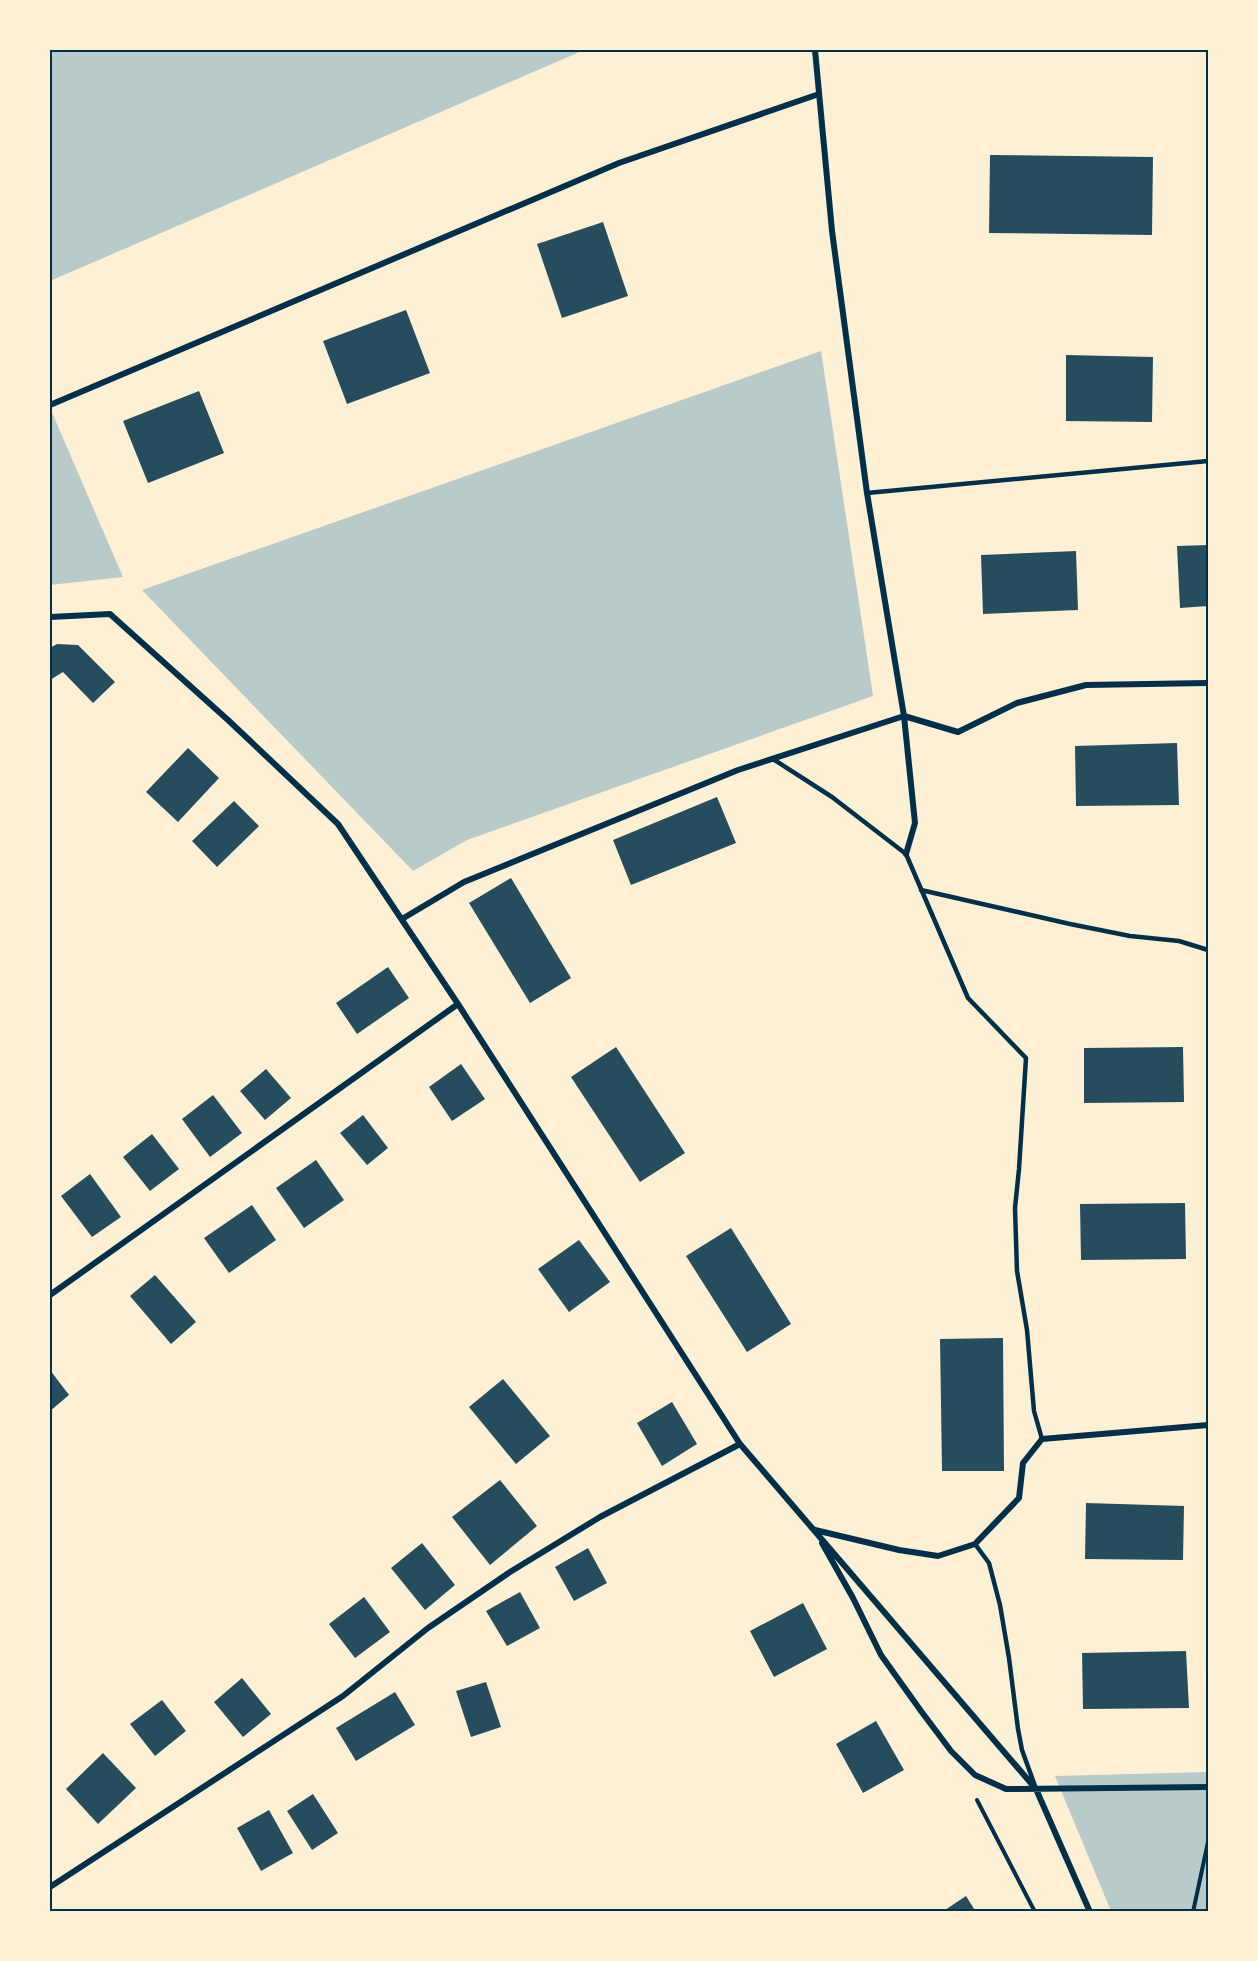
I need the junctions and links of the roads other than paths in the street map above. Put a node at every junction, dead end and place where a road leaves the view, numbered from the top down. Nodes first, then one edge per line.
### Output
1 (815, 50) edge
2 (819, 94) junction
3 (50, 405) edge
4 (1209, 460) edge
5 (867, 492) junction
6 (50, 617) edge
7 (1209, 684) edge
8 (904, 716) junction
9 (773, 759) junction
10 (906, 854) junction
11 (921, 890) junction
12 (402, 919) junction
13 (1209, 950) edge
14 (458, 1004) junction
15 (50, 1295) edge
16 (1209, 1425) edge
17 (1042, 1439) junction
18 (740, 1444) junction
19 (814, 1530) junction
20 (975, 1544) junction
21 (1209, 1787) edge
22 (1036, 1789) junction
23 (50, 1887) edge
24 (1090, 1911) edge

1 - 2 street
2 - 3 street
2 - 5 street
4 - 5 lane
5 - 8 street
6 - 12 street
7 - 8 street
8 - 9 street
8 - 10 street
9 - 10 lane
9 - 12 street
10 - 11 lane
11 - 13 lane
11 - 17 lane
12 - 14 street
14 - 15 street
14 - 18 street
16 - 17 street
17 - 20 street
18 - 19 street
18 - 23 street
19 - 20 street
19 - 22 street
19 - 22 street
20 - 22 lane
21 - 22 street
22 - 24 street

